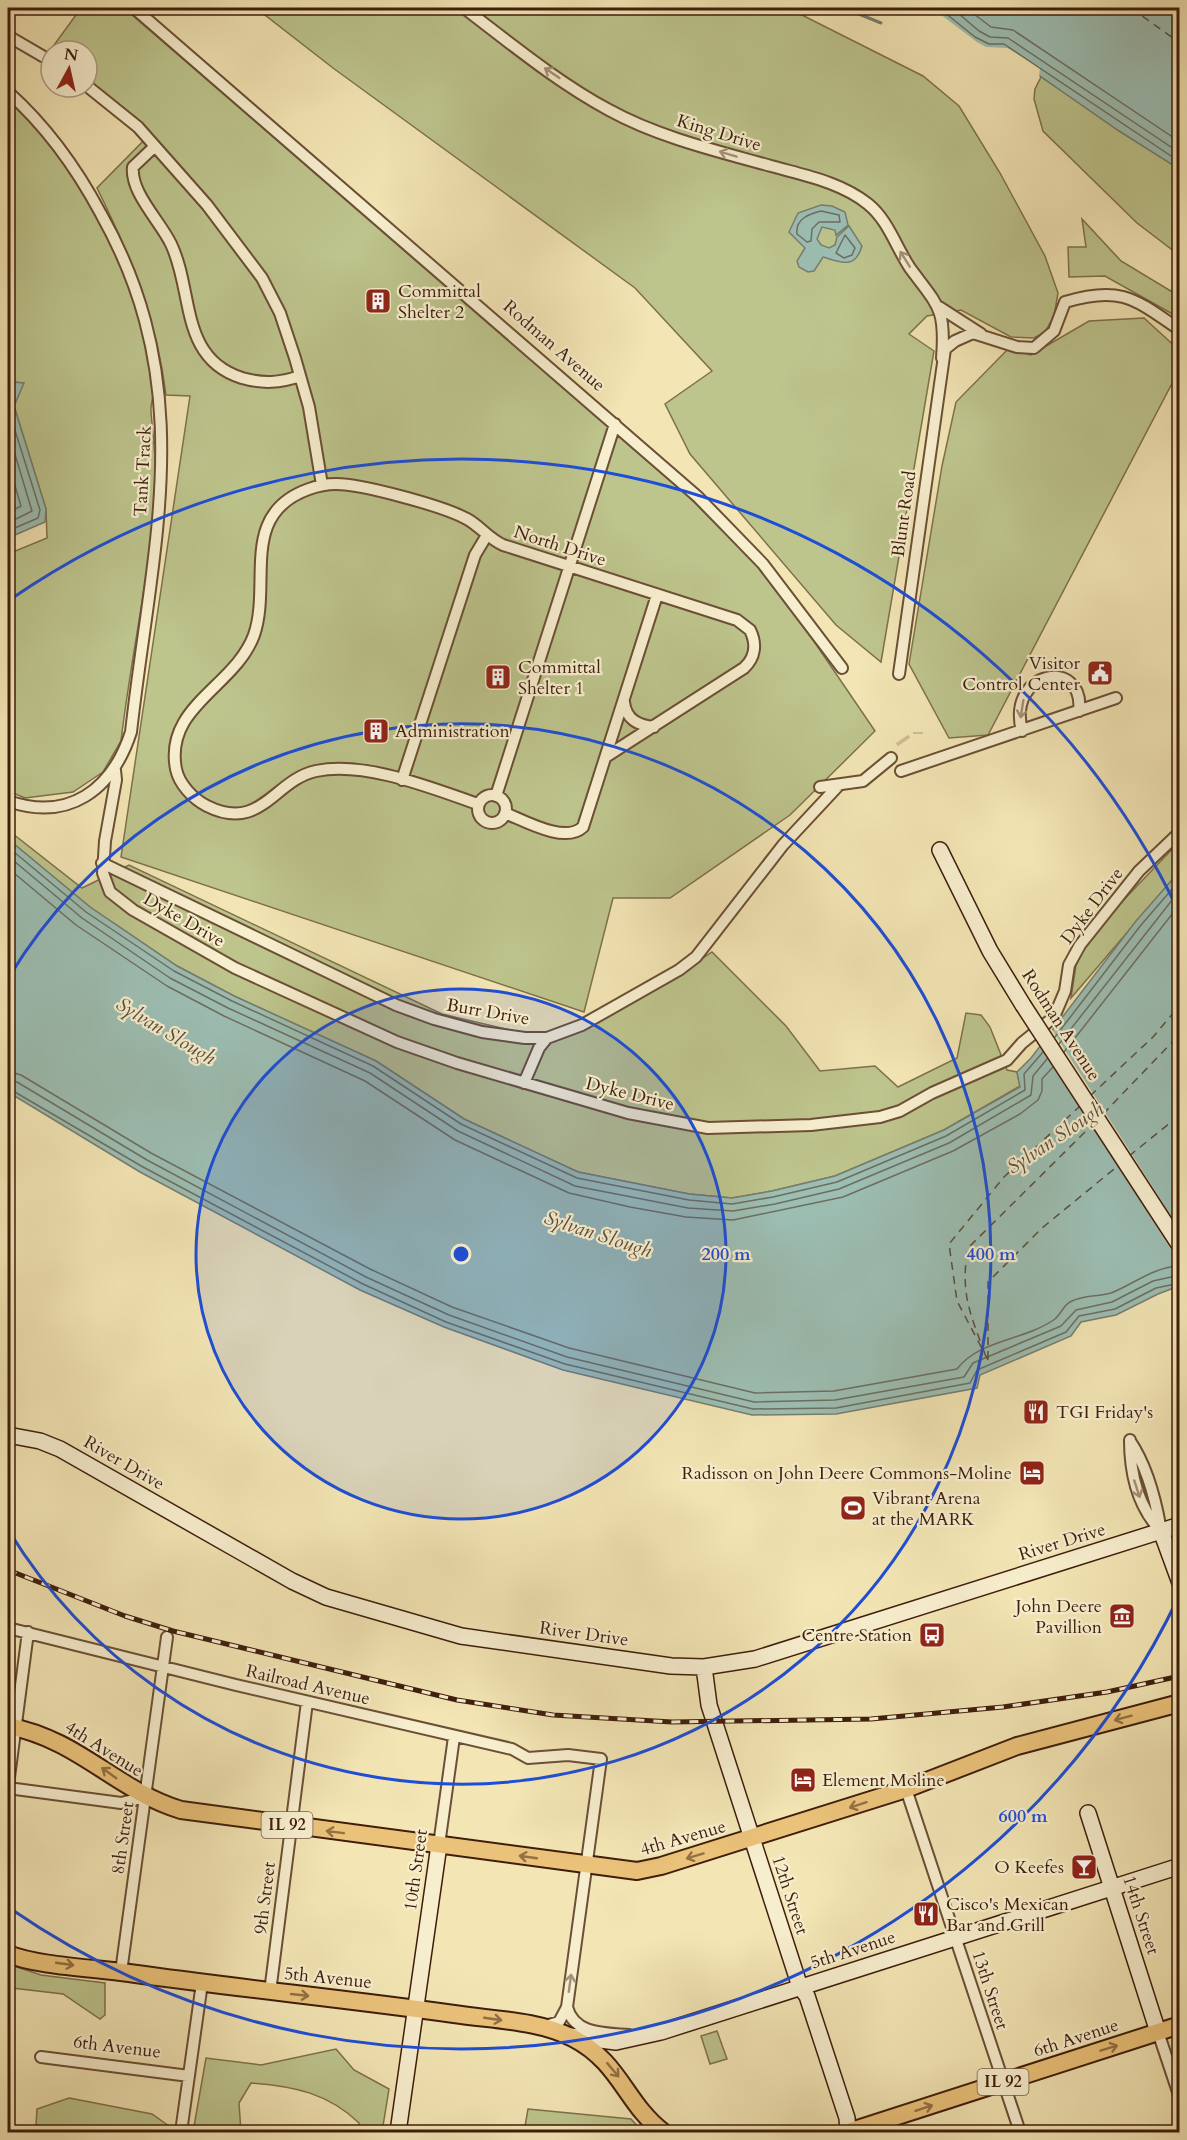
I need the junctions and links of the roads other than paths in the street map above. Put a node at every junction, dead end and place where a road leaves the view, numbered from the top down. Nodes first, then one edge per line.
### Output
1 (134, 8) edge
2 (464, 8) edge
3 (8, 36) edge
4 (39, 54) edge
5 (8, 92) edge
6 (99, 96) edge
7 (154, 147) junction
8 (939, 307) junction
9 (1179, 330) edge
10 (981, 334) junction
11 (942, 358) junction
12 (300, 376) junction
13 (615, 424) junction
14 (322, 485) junction
15 (487, 535) junction
16 (570, 566) junction
17 (657, 595) junction
18 (842, 668) dead end
19 (899, 674) dead end
20 (1116, 698) dead end
21 (623, 701) junction
22 (1079, 711) junction
23 (654, 727) junction
24 (1022, 731) junction
25 (607, 756) junction
26 (891, 758) dead end
27 (115, 770) junction
28 (901, 771) dead end
29 (402, 780) junction
30 (838, 786) junction
31 (820, 787) dead end
32 (496, 796) junction
33 (8, 801) edge
34 (478, 804) junction
35 (506, 813) junction
36 (1179, 832) edge
37 (940, 850) dead end
38 (102, 863) junction
39 (548, 1038) junction
40 (524, 1083) junction
41 (1179, 1246) edge
42 (8, 1435) edge
43 (1179, 1525) edge
44 (1161, 1531) junction
45 (1179, 1583) edge
46 (8, 1628) edge
47 (28, 1632) junction
48 (167, 1637) dead end
49 (162, 1667) junction
50 (704, 1667) junction
51 (307, 1702) junction
52 (1179, 1703) edge
53 (12, 1727) edge
54 (454, 1737) junction
55 (8, 1786) edge
56 (906, 1789) junction
57 (145, 1797) junction
58 (1088, 1813) dead end
59 (291, 1826) junction
60 (751, 1839) junction
61 (439, 1845) junction
62 (586, 1865) junction
63 (1179, 1866) edge
64 (1112, 1888) junction
65 (956, 1938) junction
66 (8, 1954) edge
67 (122, 1972) junction
68 (202, 1983) junction
69 (800, 1987) junction
70 (270, 1992) junction
71 (567, 2007) junction
72 (417, 2008) junction
73 (1179, 2025) edge
74 (542, 2026) junction
75 (1158, 2032) junction
76 (567, 2035) junction
77 (642, 2036) junction
78 (41, 2057) dead end
79 (189, 2076) junction
80 (1004, 2082) junction
81 (1179, 2098) edge
82 (848, 2132) edge
83 (181, 2133) edge
84 (398, 2133) edge
85 (663, 2133) edge
86 (1020, 2133) edge

1 - 13 street, Rodman Avenue
8 -> 2 street, King Drive
3 - 4 street
5 - 27 street, Tank Track
6 - 7 street
7 - 12 street
7 - 12 street
8 - 10 street
8 - 11 street, Blunt Road
9 - 10 street
10 - 11 street
11 - 19 street, Blunt Road
12 - 14 street
13 - 16 street
13 - 18 street, Rodman Avenue
14 - 15 street, North Drive
14 - 29 street
15 - 16 street, North Drive
15 - 29 street
16 - 17 street, North Drive
16 - 32 street
17 - 21 street
17 - 23 street, North Drive
20 - 22 street
21 - 23 street
21 - 25 street
22 - 24 street
22 -> 24 street
23 - 25 street
24 - 28 street
25 - 35 street
26 - 30 street
27 - 33 street, Tank Track
27 - 38 street, Dyke Drive
29 - 34 street
30 - 31 street
30 - 39 street, Burr Drive
32 - 34 street
32 - 35 street
34 - 35 street
36 - 40 street, Dyke Drive
37 - 41 street, Rodman Avenue, bridge
38 - 39 street, Burr Drive
38 - 40 street, Dyke Drive
39 - 40 street
42 - 50 street, River Drive
43 - 44 street, River Drive
44 -> 44 street
44 - 45 street
44 - 50 street, River Drive
46 - 47 street, Railroad Avenue
47 - 49 street, Railroad Avenue
47 - 53 street
48 - 49 street, 8th Street
49 - 51 street, Railroad Avenue
49 - 57 street, 8th Street
50 - 60 street, 12th Street
51 - 54 street, Railroad Avenue
51 - 59 street, 9th Street
52 -> 56 main road, 4th Avenue / IL 92
53 - 55 street
57 -> 53 main road, 4th Avenue / IL 92
54 - 61 street, 10th Street
54 - 62 street, Railroad Avenue
55 - 57 street, 4th Avenue
56 -> 60 main road, 4th Avenue / IL 92
56 - 65 street, 13th Street
57 - 59 main road, 4th Avenue / IL 92
57 - 67 street, 8th Street
58 - 64 street, 14th Street
61 -> 59 main road, 4th Avenue / IL 92
59 - 70 street, 9th Street
60 -> 62 main road, 4th Avenue / IL 92
60 - 69 street, 12th Street
62 -> 61 main road, 4th Avenue / IL 92
61 - 72 street, 10th Street
71 -> 62 street
63 - 64 street, 5th Avenue
64 - 65 street, 5th Avenue
64 - 75 street, 14th Street
65 - 69 street, 5th Avenue
65 - 80 street, 13th Street
66 -> 67 main road, 5th Avenue
67 - 68 main road, 5th Avenue
68 - 70 main road, 5th Avenue
68 - 79 street
69 - 77 street, 5th Avenue
69 - 82 street, 12th Street
70 -> 72 main road, 5th Avenue
71 - 74 street
71 - 77 street, 5th Avenue
72 -> 74 main road, 5th Avenue
72 - 84 street, 10th Street
73 - 75 main road, 6th Avenue / IL 92
74 - 76 main road, 5th Avenue
80 -> 75 main road, 6th Avenue / IL 92
75 - 81 street, 14th Street
76 - 77 street, 5th Avenue
76 -> 85 main road
78 - 79 street, 6th Avenue
79 - 83 street
82 -> 80 main road, 6th Avenue / IL 92
80 - 86 street, 13th Street

